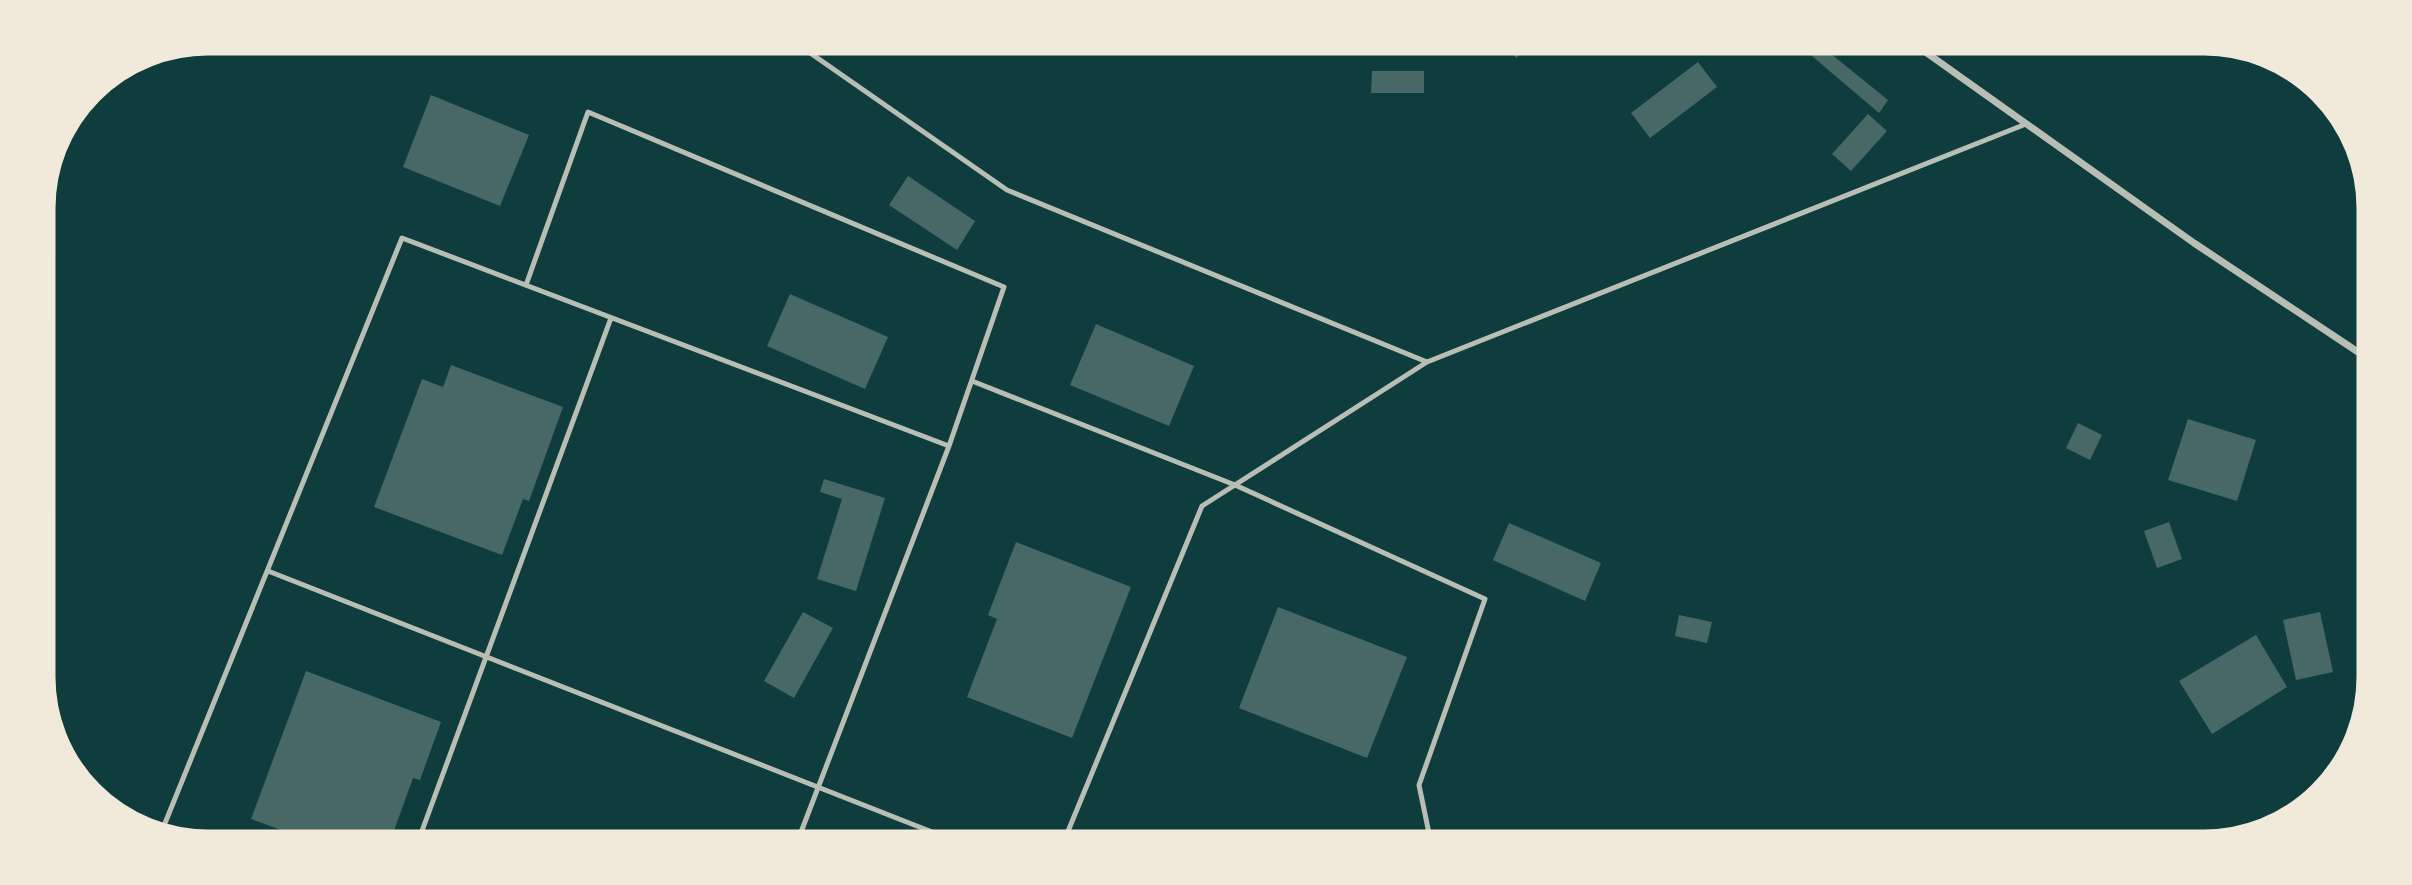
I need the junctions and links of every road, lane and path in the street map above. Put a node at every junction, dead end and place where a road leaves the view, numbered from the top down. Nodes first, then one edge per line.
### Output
1 (807, 51) edge
2 (1924, 51) edge
3 (2026, 124) junction
4 (526, 285) junction
5 (611, 318) junction
6 (2361, 354) edge
7 (1427, 362) junction
8 (972, 382) junction
9 (949, 446) junction
10 (1235, 485) junction
11 (268, 571) junction
12 (484, 656) junction
13 (820, 788) junction
14 (163, 828) edge
15 (421, 834) edge
16 (801, 834) edge
17 (937, 834) edge
18 (1067, 834) edge
19 (1430, 834) edge

1 - 7 lane
2 - 3 street
3 - 6 street
3 - 7 lane
4 - 5 lane
4 - 8 lane
4 - 11 lane
5 - 9 lane
5 - 12 lane
7 - 10 lane
8 - 9 lane
8 - 10 lane
9 - 13 lane
10 - 18 lane
10 - 19 lane
11 - 12 lane
11 - 14 lane
12 - 13 lane
12 - 15 lane
13 - 16 lane
13 - 17 lane

